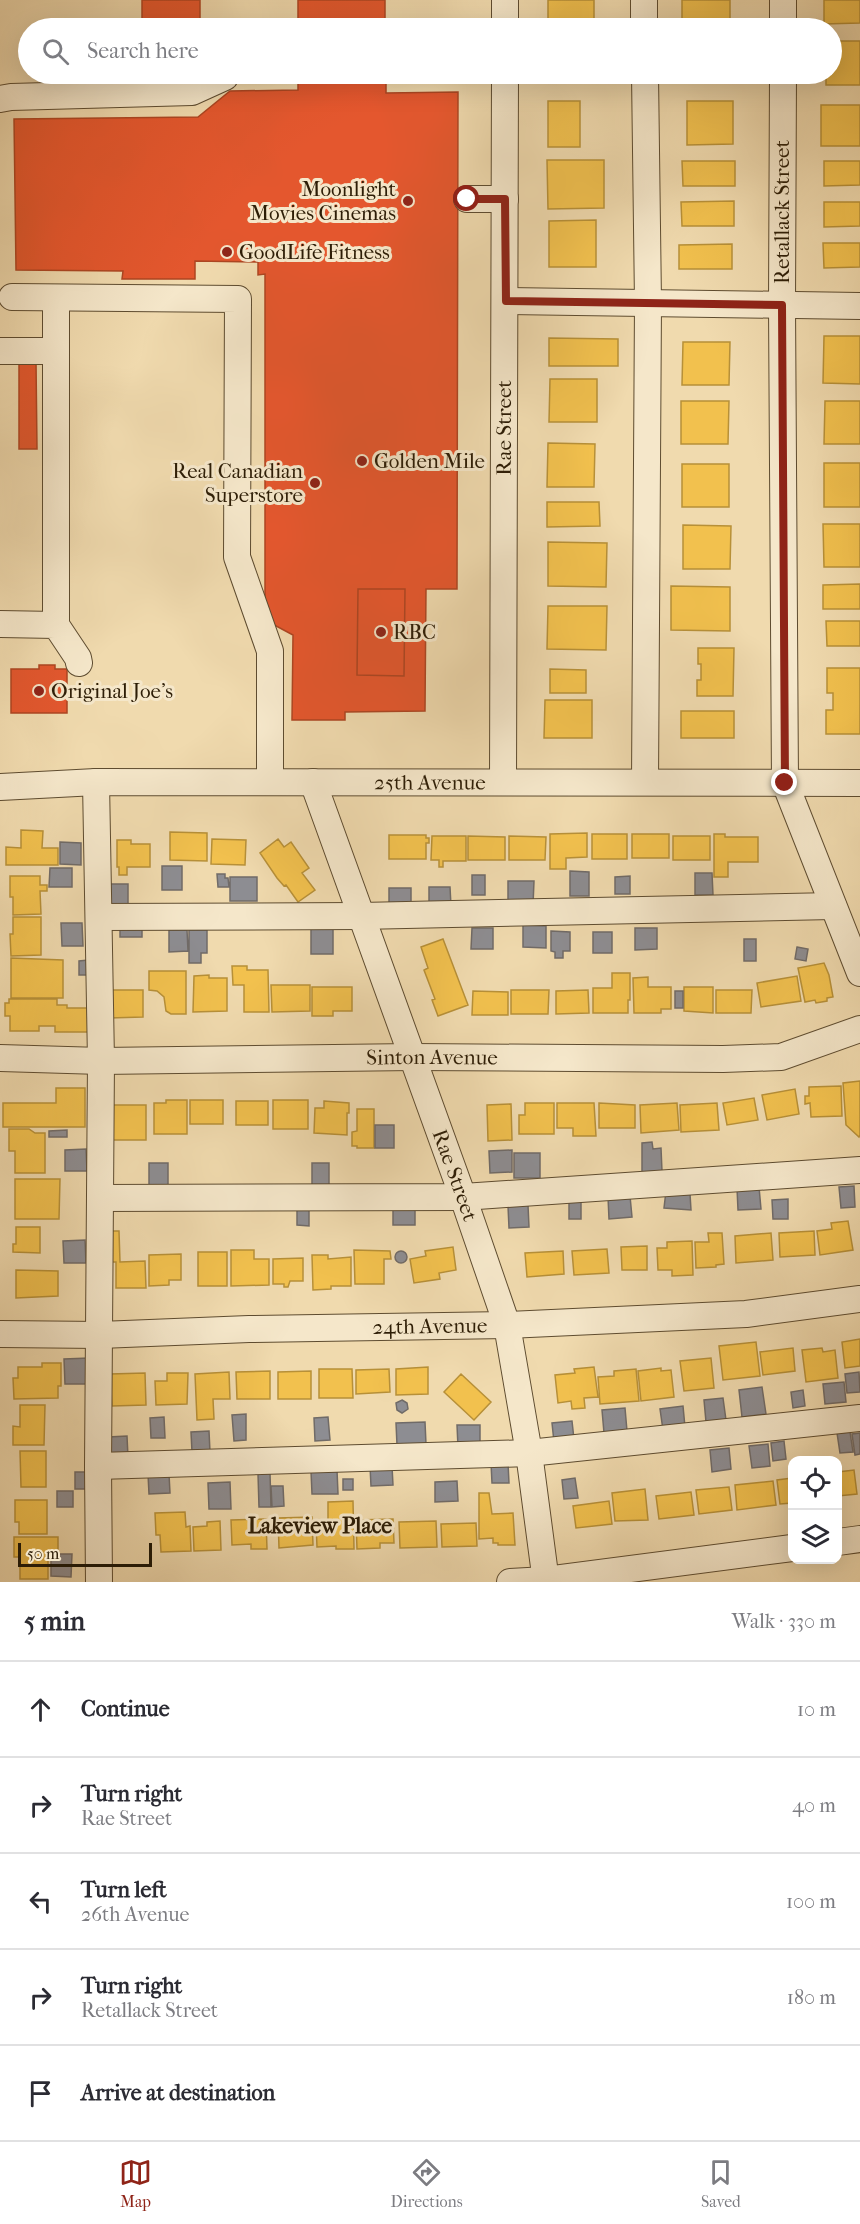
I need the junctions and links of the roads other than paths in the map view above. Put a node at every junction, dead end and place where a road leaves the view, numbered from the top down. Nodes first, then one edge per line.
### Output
1 (505, 0) edge
2 (644, 0) edge
3 (783, 0) edge
4 (505, 18) edge
5 (644, 18) edge
6 (783, 18) edge
7 (210, 84) edge
8 (505, 84) edge
9 (645, 84) edge
10 (783, 84) edge
11 (0, 99) edge
12 (467, 199) dead end
13 (505, 199) junction
14 (12, 297) dead end
15 (56, 298) junction
16 (506, 301) junction
17 (648, 303) junction
18 (782, 305) junction
19 (860, 306) edge
20 (0, 351) edge
21 (56, 351) junction
22 (0, 624) edge
23 (56, 625) junction
24 (79, 663) dead end
25 (96, 782) junction
26 (270, 782) junction
27 (313, 782) junction
28 (503, 782) junction
29 (645, 782) junction
30 (785, 783) junction
31 (860, 783) edge
32 (0, 787) edge
33 (833, 906) junction
34 (360, 916) junction
35 (99, 917) junction
36 (860, 973) edge
37 (860, 1029) edge
38 (0, 1058) edge
39 (413, 1058) junction
40 (101, 1061) junction
41 (860, 1170) edge
42 (463, 1197) junction
43 (101, 1198) junction
44 (860, 1299) edge
45 (507, 1325) junction
46 (0, 1334) edge
47 (100, 1335) junction
48 (860, 1418) edge
49 (529, 1453) junction
50 (98, 1466) junction
51 (860, 1539) edge
52 (842, 1541) edge
53 (788, 1549) edge
54 (546, 1581) edge
55 (99, 1582) edge
56 (510, 1582) edge

1 - 4 street
2 - 5 street
3 - 6 street
7 - 11 street
8 - 13 street, Rae Street
9 - 17 street
10 - 18 street, Retallack Street
12 - 13 street
13 - 16 street, Rae Street
14 - 15 street
15 - 21 street
15 - 26 street
16 - 17 street
16 - 28 street, Rae Street
17 - 18 street
17 - 29 street
18 - 19 street
18 - 30 street, Retallack Street
20 - 21 street
21 - 23 street
22 - 23 street
23 - 24 street
25 - 26 street, 25th Avenue
25 - 32 street, 25th Avenue
25 - 35 street
26 - 27 street, 25th Avenue
27 - 28 street, 25th Avenue
27 - 34 street, Rae Street
28 - 29 street, 25th Avenue
29 - 30 street, 25th Avenue
30 - 31 street, 25th Avenue
30 - 33 street
33 - 34 street
33 - 36 street
34 - 35 street
34 - 39 street, Rae Street
35 - 40 street
37 - 39 street, Sinton Avenue
38 - 40 street, Sinton Avenue
39 - 40 street, Sinton Avenue
39 - 42 street, Rae Street
40 - 43 street
41 - 42 street
42 - 43 street
42 - 45 street, Rae Street
43 - 47 street
44 - 45 street, 24th Avenue
45 - 47 street, 24th Avenue
45 - 49 street, Rae Street
46 - 47 street, 24th Avenue
47 - 50 street
48 - 49 street
49 - 50 street
49 - 54 street, Rae Street
50 - 55 street
51 - 52 street
53 - 54 street
54 - 56 street

